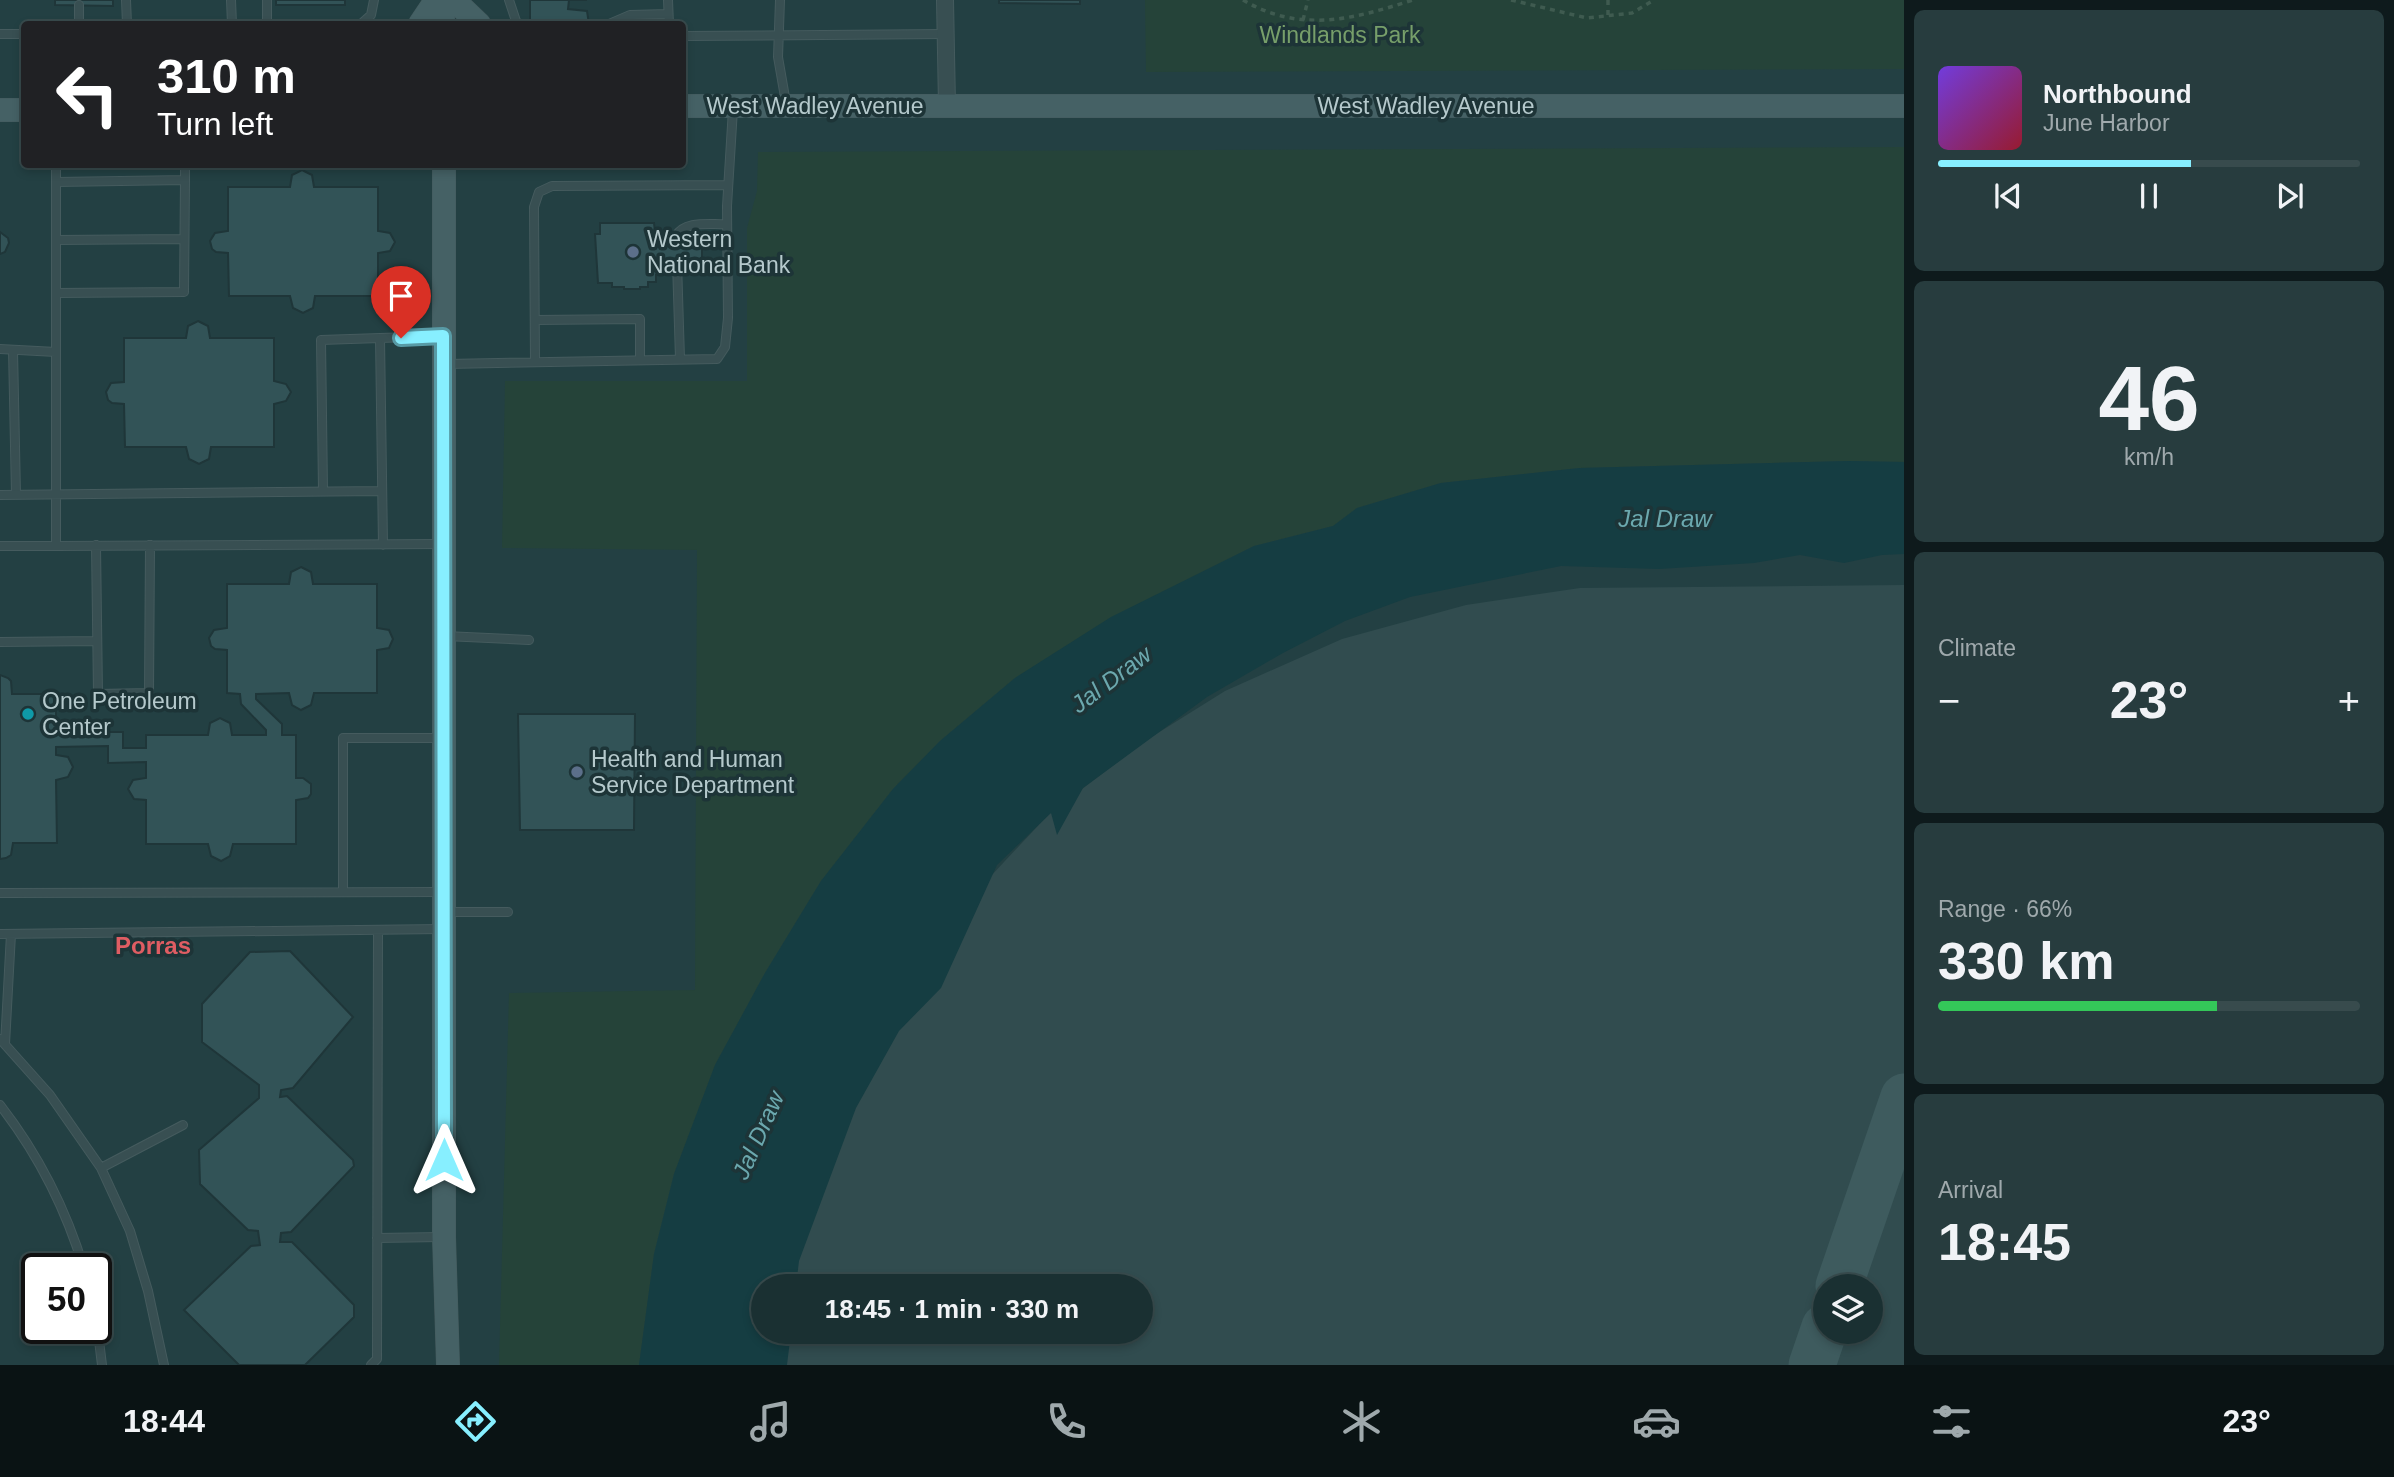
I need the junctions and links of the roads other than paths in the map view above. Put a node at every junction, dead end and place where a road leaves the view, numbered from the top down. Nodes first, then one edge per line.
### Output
1 (126, 0) edge
2 (232, 0) edge
3 (267, 0) edge
4 (374, 0) edge
5 (436, 0) edge
6 (443, 0) edge
7 (454, 0) edge
8 (509, 0) edge
9 (668, 0) edge
10 (780, 0) edge
11 (945, 0) edge
12 (79, 5) dead end
13 (668, 14) junction
14 (79, 21) edge
15 (127, 21) edge
16 (232, 21) edge
17 (267, 21) edge
18 (364, 21) edge
19 (423, 21) edge
20 (443, 21) edge
21 (475, 21) edge
22 (516, 21) edge
23 (616, 21) edge
24 (669, 21) edge
25 (0, 34) edge
26 (21, 34) edge
27 (779, 34) junction
28 (946, 34) junction
29 (686, 36) edge
30 (947, 105) junction
31 (686, 106) edge
32 (733, 106) junction
33 (787, 106) junction
34 (1904, 106) edge
35 (0, 110) edge
36 (21, 110) edge
37 (56, 168) edge
38 (185, 168) edge
39 (444, 168) edge
40 (185, 180) junction
41 (56, 182) junction
42 (728, 185) junction
43 (727, 224) junction
44 (676, 236) dead end
45 (184, 239) junction
46 (56, 240) junction
47 (677, 261) dead end
48 (56, 293) junction
49 (535, 320) junction
50 (443, 336) junction
51 (380, 338) junction
52 (0, 349) edge
53 (13, 350) junction
54 (56, 352) junction
55 (680, 359) junction
56 (640, 360) junction
57 (535, 362) junction
58 (443, 364) junction
59 (323, 491) junction
60 (382, 491) junction
61 (56, 494) junction
62 (0, 495) edge
63 (16, 495) junction
64 (443, 544) junction
65 (96, 545) junction
66 (150, 545) junction
67 (383, 545) junction
68 (56, 546) junction
69 (0, 547) edge
70 (443, 635) junction
71 (529, 640) dead end
72 (97, 641) junction
73 (0, 642) edge
74 (443, 738) junction
75 (343, 892) junction
76 (0, 893) edge
77 (444, 911) junction
78 (508, 912) dead end
79 (378, 930) junction
80 (0, 934) edge
81 (12, 934) junction
82 (2, 1041) edge
83 (0, 1105) edge
84 (183, 1125) dead end
85 (101, 1168) junction
86 (444, 1237) junction
87 (377, 1238) junction
88 (78, 1253) edge
89 (100, 1344) edge
90 (103, 1365) edge
91 (164, 1365) edge
92 (370, 1365) edge
93 (449, 1365) edge

1 - 15 lane
2 - 16 lane
3 - 17 lane
4 - 18 lane
5 - 19 main road
6 - 20 main road
7 - 21 main road
8 - 22 lane
9 - 13 lane
10 - 27 lane
11 - 28 street, West Wadley Avenue
12 - 14 lane
13 - 23 lane
13 - 24 lane
25 - 26 lane
27 - 28 lane
27 - 29 lane
27 - 33 lane
28 - 30 street, West Wadley Avenue
30 - 33 main road, West Wadley Avenue
30 - 34 main road, West Wadley Avenue
31 - 32 main road, West Wadley Avenue
32 - 33 main road, West Wadley Avenue
32 - 42 lane
35 - 36 main road
37 - 41 lane
38 - 40 lane
39 - 50 main road
40 - 41 lane
40 - 45 lane
41 - 46 lane
42 - 43 lane
42 - 49 lane
43 - 44 lane
43 - 55 lane
45 - 46 lane
45 - 48 lane
46 - 48 lane
47 - 55 lane
48 - 54 lane
49 - 56 lane
49 - 57 lane
50 - 51 lane
50 - 58 main road
51 - 59 lane
51 - 60 lane
52 - 53 lane
53 - 54 lane
53 - 63 lane
54 - 61 lane
55 - 56 lane
56 - 57 lane
57 - 58 lane
58 - 64 main road
59 - 60 lane
59 - 61 lane
60 - 67 lane
61 - 63 lane
61 - 68 lane
62 - 63 lane
64 - 67 lane
64 - 70 main road
65 - 66 lane
65 - 68 lane
65 - 72 lane
66 - 67 lane
66 - 72 lane
68 - 69 lane
70 - 71 lane
70 - 74 main road
72 - 73 lane
74 - 75 lane
74 - 77 main road
75 - 76 lane
75 - 77 lane
77 - 78 lane
77 - 79 lane
77 - 86 main road
79 - 81 lane
79 - 87 lane
80 - 81 lane
81 - 82 lane
82 - 85 lane
83 - 88 lane
84 - 85 lane
85 - 91 lane
86 - 87 lane
86 - 93 main road
87 - 92 lane
89 - 90 lane

